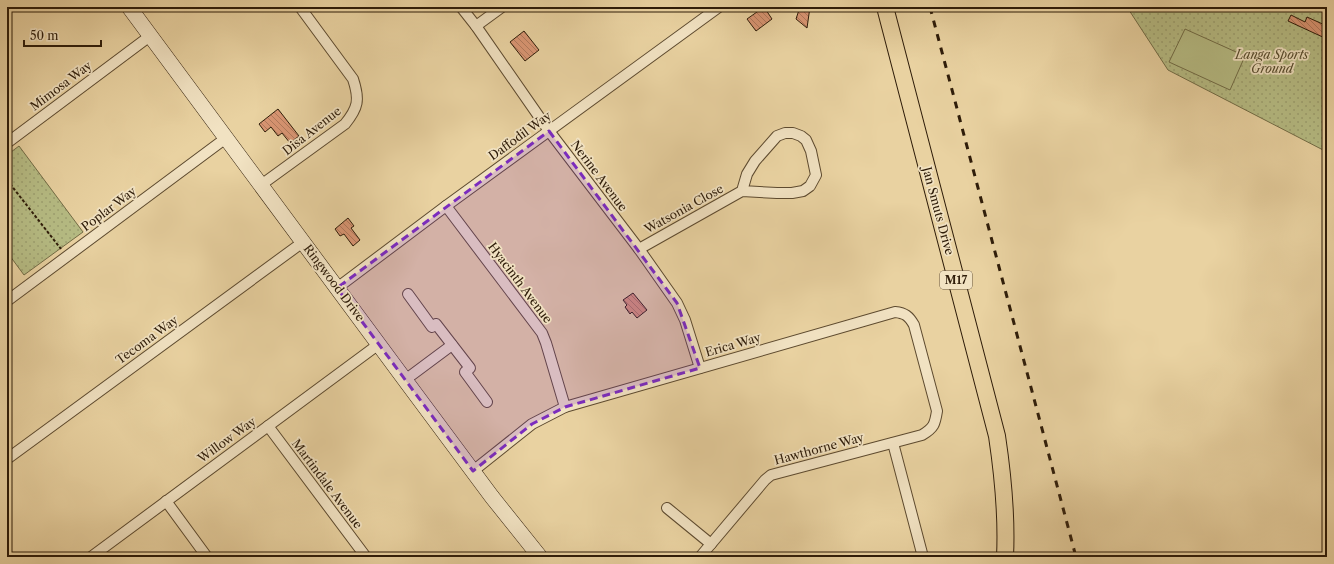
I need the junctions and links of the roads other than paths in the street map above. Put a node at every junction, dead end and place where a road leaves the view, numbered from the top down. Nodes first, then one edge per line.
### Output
1 (129, 7) edge
2 (300, 7) edge
3 (461, 7) edge
4 (502, 7) edge
5 (718, 7) edge
6 (885, 7) edge
7 (476, 26) junction
8 (150, 36) junction
9 (549, 131) junction
10 (226, 138) junction
11 (7, 143) edge
12 (261, 186) junction
13 (742, 191) junction
14 (446, 206) junction
15 (303, 242) junction
16 (639, 249) junction
17 (338, 288) junction
18 (408, 294) dead end
19 (7, 301) edge
20 (380, 344) junction
21 (452, 345) junction
22 (700, 368) junction
23 (405, 380) junction
24 (487, 402) dead end
25 (565, 407) junction
26 (935, 423) joint
27 (268, 426) junction
28 (893, 443) junction
29 (7, 459) edge
30 (473, 471) junction
31 (166, 501) junction
32 (666, 508) dead end
33 (711, 544) junction
34 (91, 557) edge
35 (207, 557) edge
36 (366, 557) edge
37 (540, 557) edge
38 (700, 557) edge
39 (923, 557) edge
40 (1005, 557) edge

1 - 8 street, Ringwood Drive
2 - 12 street, Disa Avenue
3 - 7 street, Nerine Avenue
4 - 7 street
5 - 9 street, Daffodil Way
6 - 40 main road, Jan Smuts Drive / M17
7 - 9 street, Nerine Avenue
8 - 10 street, Ringwood Drive
8 - 11 street, Mimosa Way
9 - 14 street, Daffodil Way
9 - 16 street, Nerine Avenue
10 - 12 street, Ringwood Drive
10 - 19 street, Poplar Way
12 - 15 street, Ringwood Drive
13 - 13 street, Watsonia Close
13 - 16 street, Watsonia Close
14 - 17 street, Daffodil Way
14 - 25 street, Hyacinth Avenue
15 - 17 street, Ringwood Drive
15 - 29 street, Tecoma Way
16 - 22 street, Nerine Avenue
17 - 20 street, Ringwood Drive
18 - 21 street
20 - 23 street, Ringwood Drive
20 - 27 street, Willow Way
21 - 23 street
21 - 24 street
22 - 25 street, Erica Way
22 - 26 street, Erica Way
23 - 30 street, Ringwood Drive
25 - 30 street, Erica Way
26 - 28 street, Hawthorne Way
27 - 31 street, Willow Way
27 - 36 street, Martindale Avenue
28 - 33 street, Hawthorne Way
28 - 39 street
30 - 37 street, Ringwood Drive
31 - 34 street, Willow Way
31 - 35 street
32 - 33 street
33 - 38 street, Hawthorne Way

